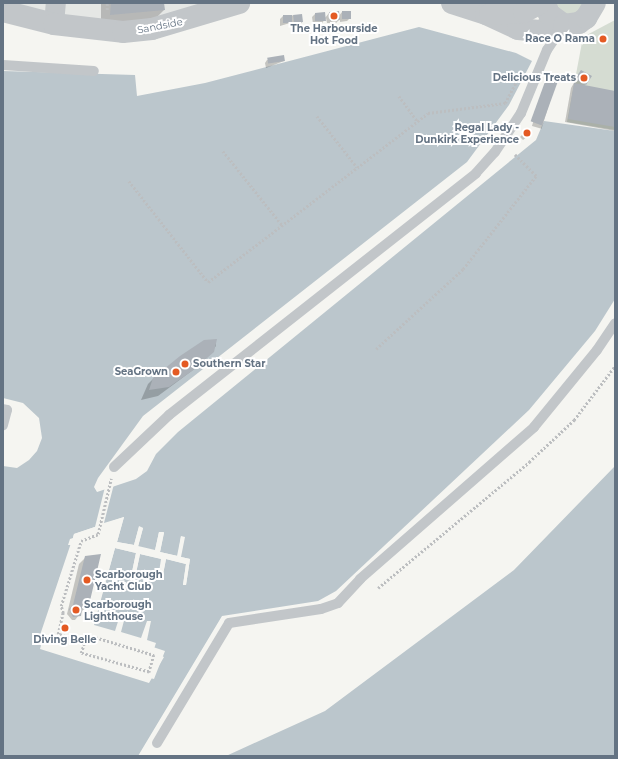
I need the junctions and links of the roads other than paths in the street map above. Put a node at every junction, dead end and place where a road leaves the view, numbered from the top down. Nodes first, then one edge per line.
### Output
1 (56, 3) edge
2 (239, 3) edge
3 (452, 3) edge
4 (540, 3) edge
5 (545, 3) edge
6 (596, 4) edge
7 (3, 11) edge
8 (486, 14) junction
9 (54, 24) junction
10 (562, 24) junction
11 (3, 65) edge
12 (94, 71) dead end
13 (615, 323) edge
14 (3, 409) edge
15 (3, 425) edge
16 (114, 467) road end
17 (157, 743) dead end

1 - 9 street
2 - 9 street, Sandside
3 - 8 street
4 - 8 street
5 - 10 street
6 - 10 street
7 - 9 street, Sandside
8 - 10 street
10 - 16 lane
11 - 12 lane
13 - 17 lane
14 - 15 lane

